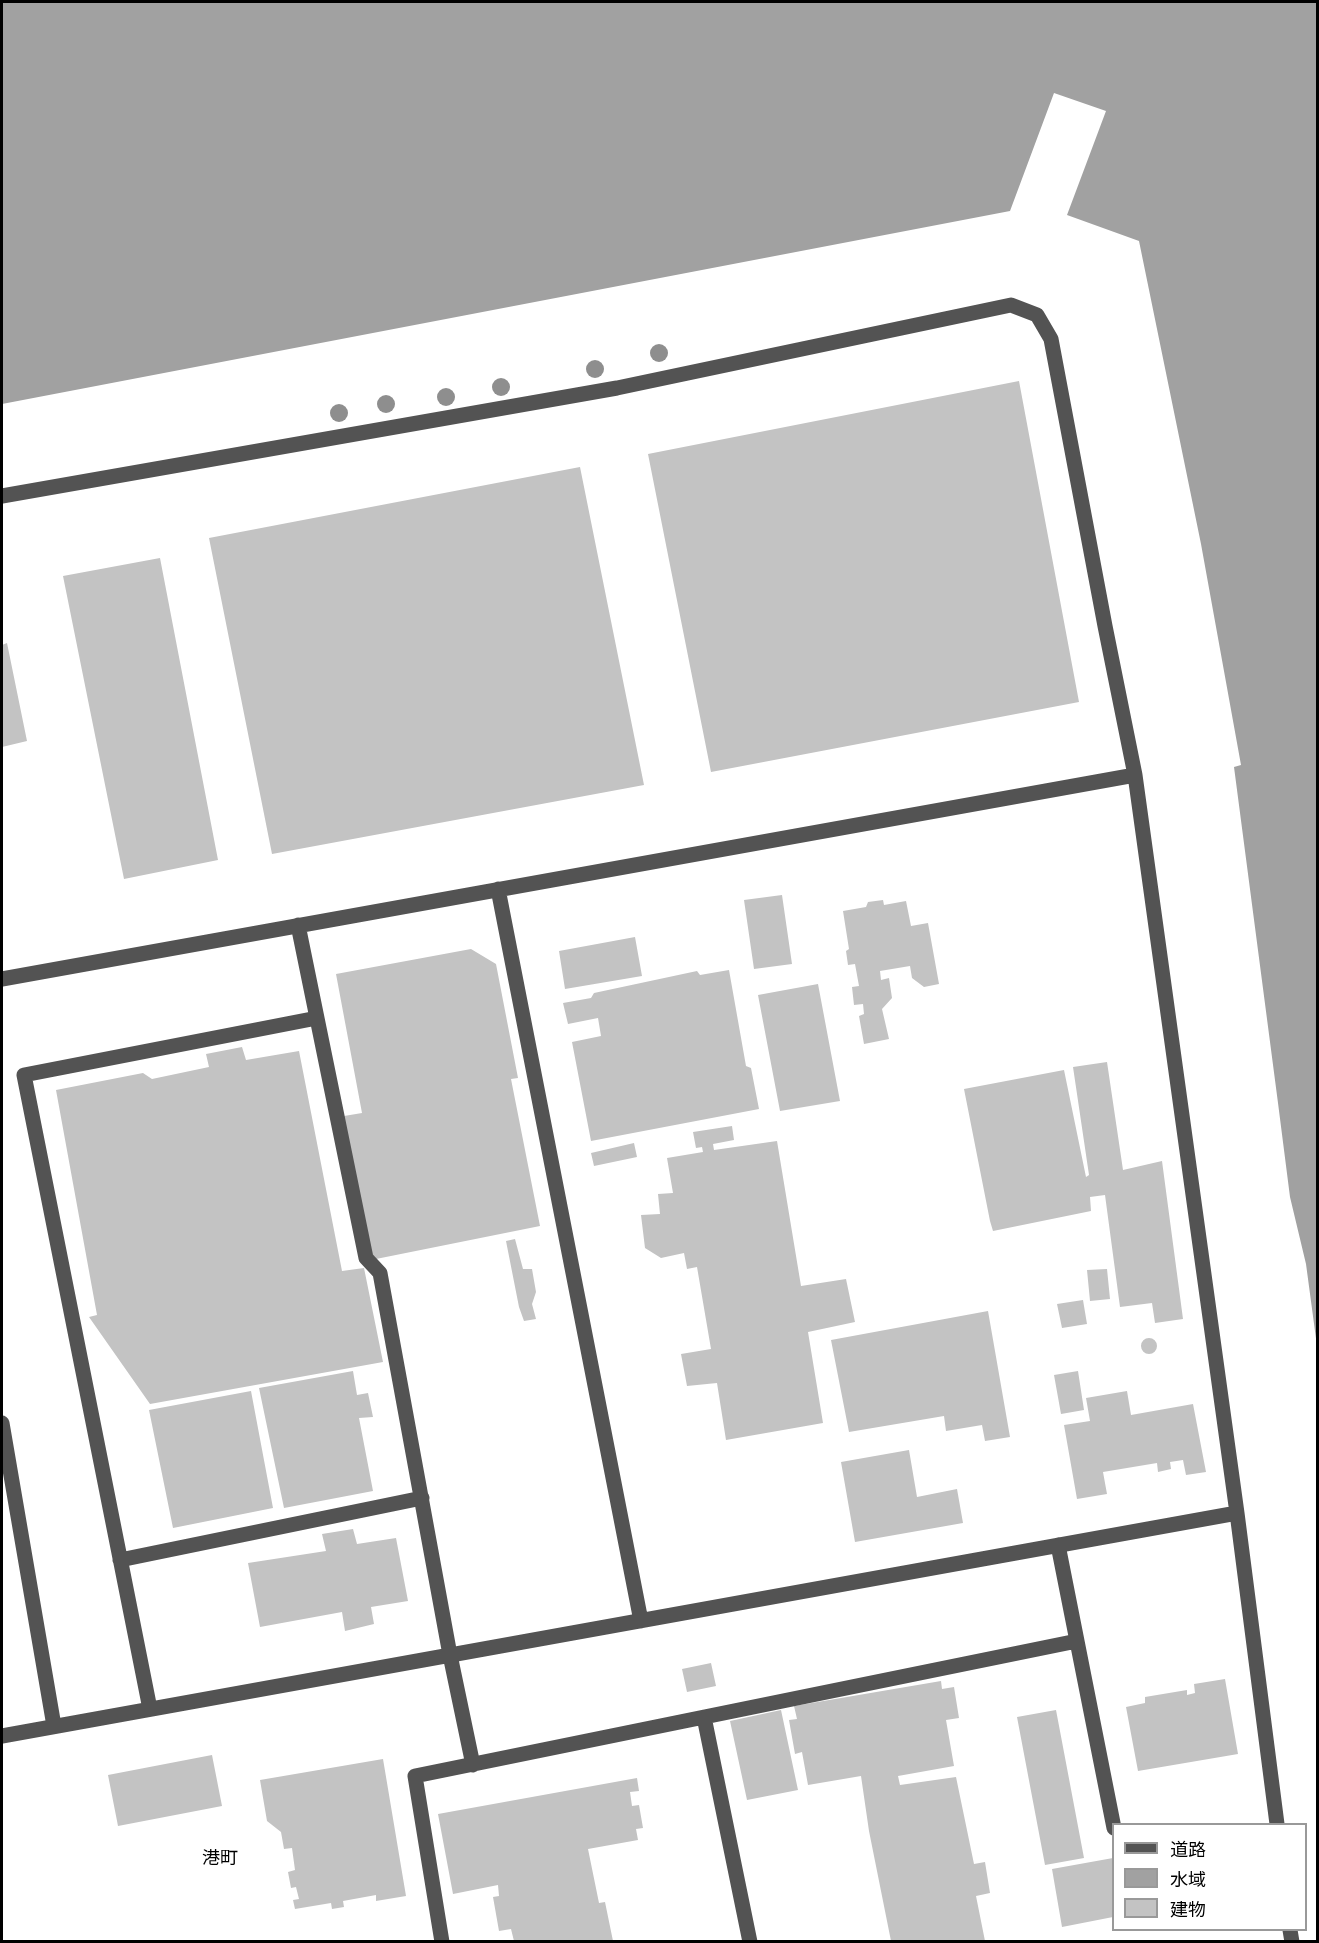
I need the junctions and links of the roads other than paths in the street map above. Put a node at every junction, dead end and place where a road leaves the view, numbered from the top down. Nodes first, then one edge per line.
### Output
1 (2, 496) edge
2 (1136, 775) junction
3 (498, 889) junction
4 (298, 925) junction
5 (2, 979) edge
6 (317, 1018) junction
7 (2, 1423) edge
8 (422, 1498) junction
9 (1237, 1513) junction
10 (1058, 1545) junction
11 (120, 1560) junction
12 (641, 1621) junction
13 (1077, 1641) junction
14 (450, 1655) junction
15 (150, 1709) junction
16 (704, 1717) junction
17 (54, 1726) junction
18 (2, 1736) edge
19 (474, 1765) junction
20 (1112, 1823) edge
21 (1277, 1823) edge
22 (442, 1941) edge
23 (750, 1941) edge

1 - 2 street
2 - 3 street
2 - 9 street
3 - 4 street
3 - 12 street
4 - 5 street
4 - 6 street
6 - 8 street
6 - 11 street
7 - 17 street
8 - 11 street
8 - 14 street
9 - 10 street
9 - 21 street
10 - 12 street
10 - 13 street
11 - 15 street
12 - 14 street
13 - 16 street
13 - 20 street
14 - 15 street
14 - 19 street
15 - 17 street
16 - 19 street
16 - 23 street
17 - 18 street
19 - 22 street

